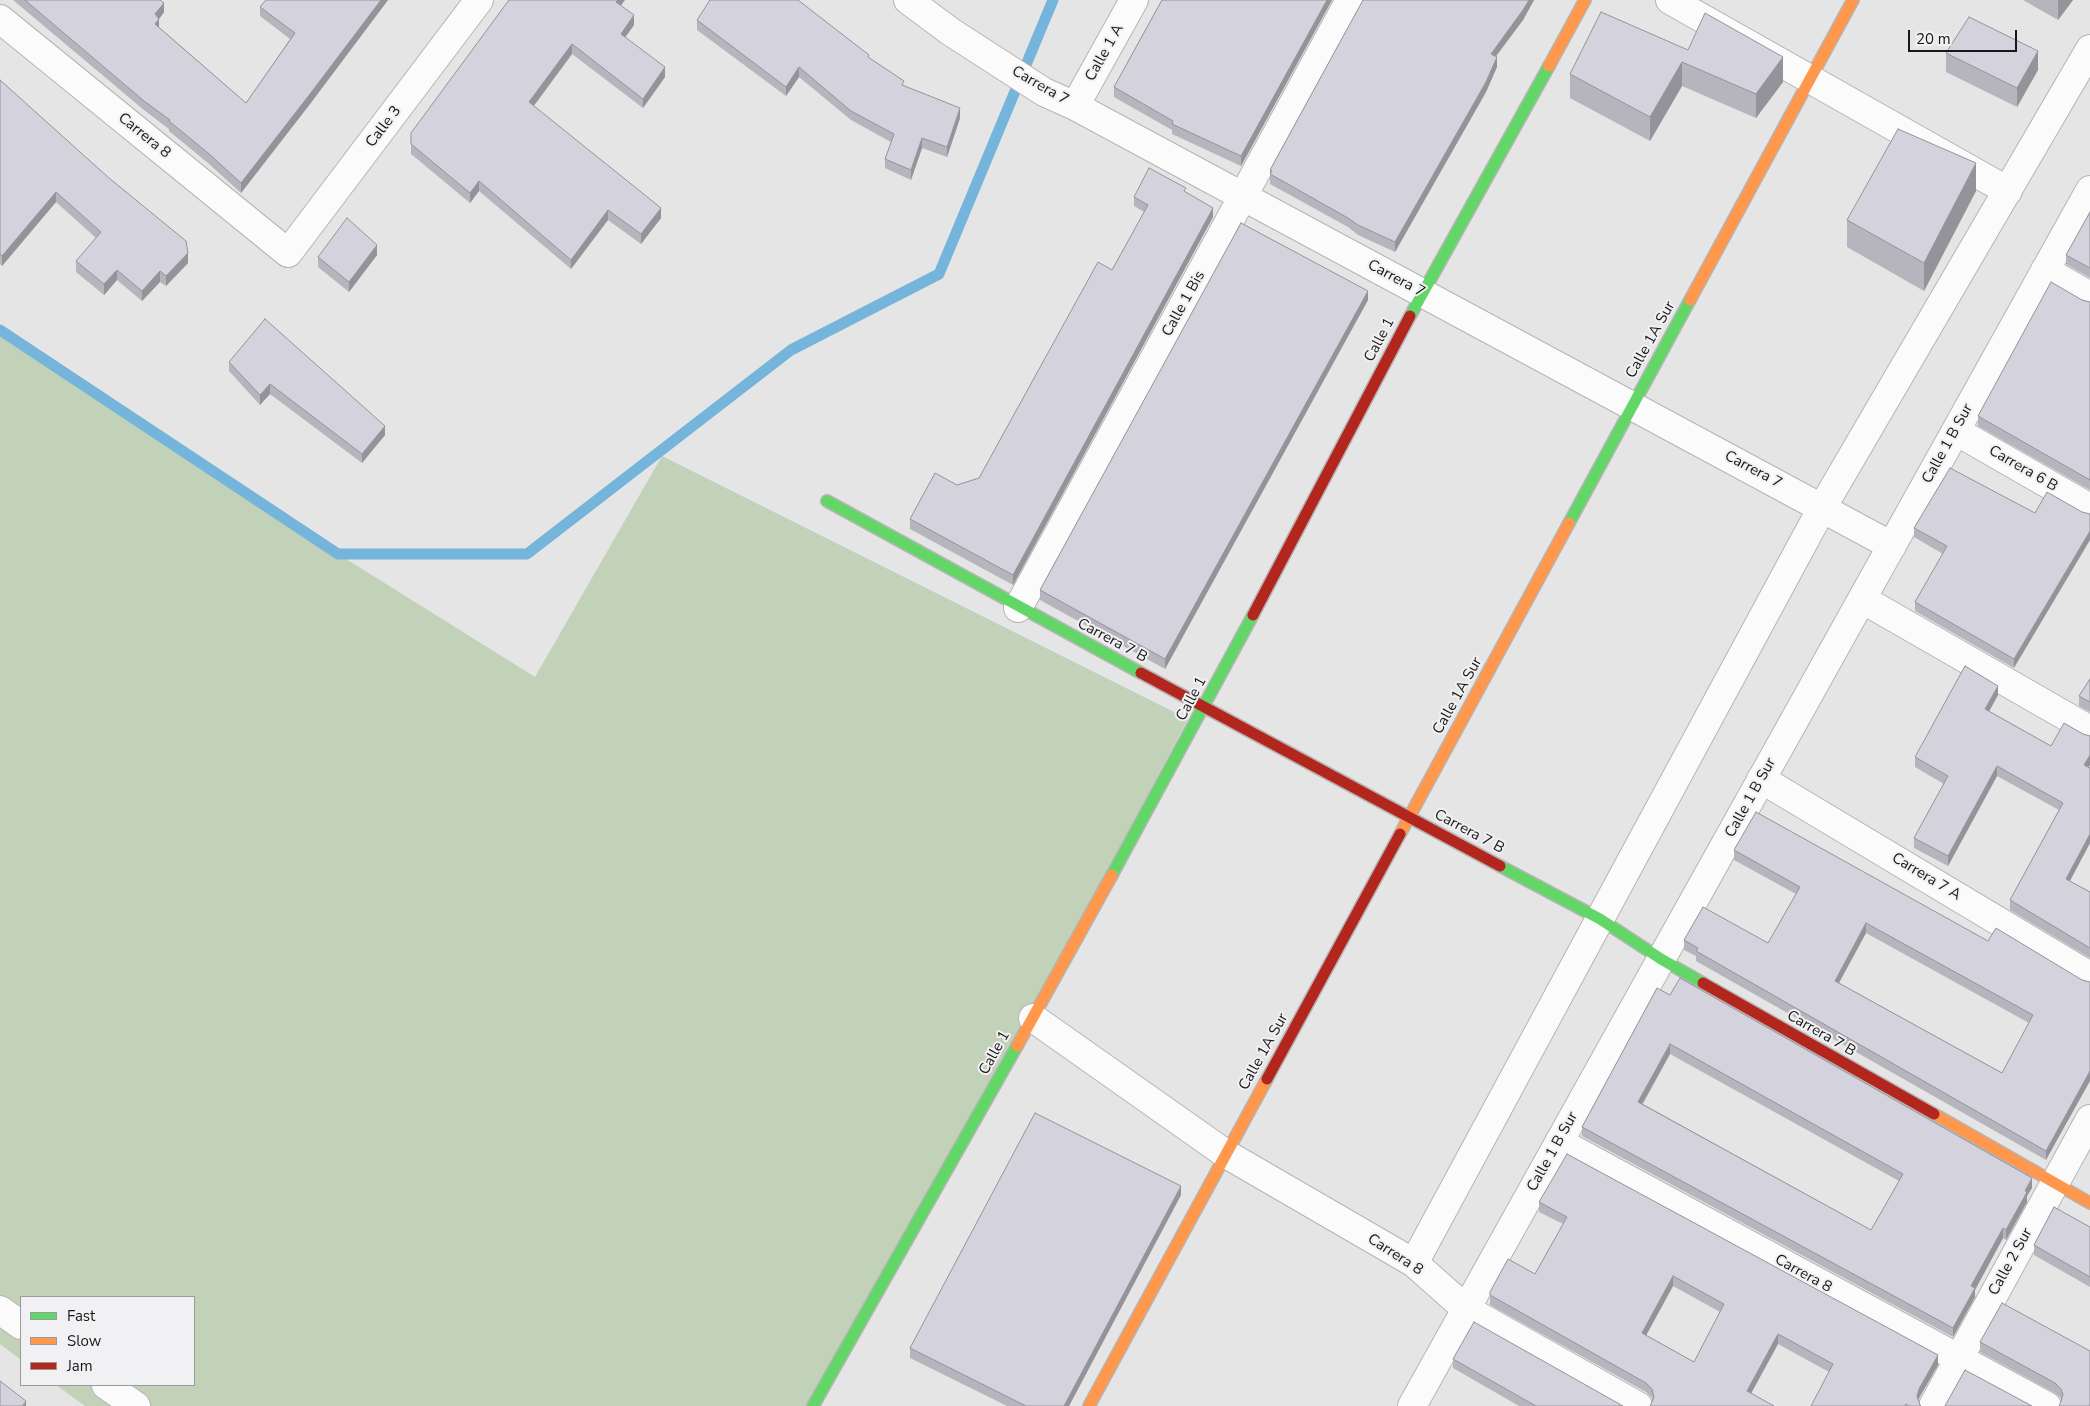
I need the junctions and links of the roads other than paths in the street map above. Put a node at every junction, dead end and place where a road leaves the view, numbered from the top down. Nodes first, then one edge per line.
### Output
1 (479, 0) edge
2 (908, 0) edge
3 (1134, 0) edge
4 (1350, 0) edge
5 (1585, 0) edge
6 (1670, 0) edge
7 (1853, 0) edge
8 (0, 19) edge
9 (2090, 49) edge
10 (1810, 79) junction
11 (1075, 106) junction
12 (2090, 190) edge
13 (2008, 191) junction
14 (1243, 196) junction
15 (288, 253) joint
16 (2045, 270) junction
17 (1422, 292) junction
18 (2090, 296) edge
19 (1633, 405) junction
20 (1956, 431) junction
21 (826, 501) dead end
22 (1822, 508) junction
23 (2090, 508) edge
24 (1892, 546) junction
25 (1862, 599) junction
26 (1018, 608) junction
27 (1204, 708) junction
28 (2090, 730) edge
29 (1761, 779) junction
30 (1409, 817) junction
31 (1600, 919) junction
32 (1660, 959) junction
33 (2090, 976) edge
34 (1033, 1018) junction
35 (2090, 1119) edge
36 (1559, 1142) junction
37 (1226, 1154) junction
38 (2054, 1184) junction
39 (2090, 1203) edge
40 (1414, 1264) junction
41 (1466, 1309) junction
42 (0, 1310) edge
43 (20, 1324) edge
44 (1958, 1359) junction
45 (813, 1406) edge
46 (1089, 1406) edge
47 (1412, 1406) edge
48 (1638, 1406) edge
49 (1933, 1406) edge
50 (2047, 1406) edge

1 - 15 street, Calle 3
2 - 11 street, Carrera 7
3 - 11 street, Calle 1 A
4 - 14 street, Calle 1 Bis
5 - 17 street, Calle 1
6 - 10 street
7 - 10 street, Calle 1A Sur
8 - 15 street, Carrera 8
9 - 13 street
10 - 13 street
10 - 19 street, Calle 1A Sur
11 - 14 street, Carrera 7
12 - 16 street, Calle 1 B Sur
13 - 22 street
14 - 17 street, Carrera 7
14 - 26 street, Calle 1 Bis
16 - 18 street
16 - 20 street, Calle 1 B Sur
17 - 19 street, Carrera 7
17 - 27 street, Calle 1
19 - 22 street, Carrera 7
19 - 30 street, Calle 1A Sur
20 - 23 street, Carrera 6 B
20 - 24 street, Calle 1 B Sur
21 - 26 street, Carrera 7 B
22 - 24 street, Carrera 7
22 - 31 street
24 - 25 street, Calle 1 B Sur
25 - 28 street
25 - 29 street, Calle 1 B Sur
26 - 27 street, Carrera 7 B
27 - 30 street, Carrera 7 B
27 - 34 street, Calle 1
29 - 32 street, Calle 1 B Sur
29 - 33 street, Carrera 7 A
30 - 31 street, Carrera 7 B
30 - 37 street, Calle 1A Sur
31 - 32 street, Carrera 7 B
31 - 40 street
32 - 36 street, Calle 1 B Sur
32 - 38 street, Carrera 7 B
34 - 37 street, Carrera 8
34 - 45 street, Calle 1
35 - 38 street, Calle 2 Sur
36 - 41 street, Calle 1 B Sur
36 - 44 street, Carrera 8
37 - 40 street, Carrera 8
37 - 46 street, Calle 1A Sur
38 - 39 street, Carrera 7 B
38 - 44 street, Calle 2 Sur
40 - 41 street, Carrera 8
41 - 47 street, Calle 1 B Sur
41 - 48 street, Carrera 8
42 - 43 street
44 - 49 street, Calle 2 Sur
44 - 50 street, Carrera 8

